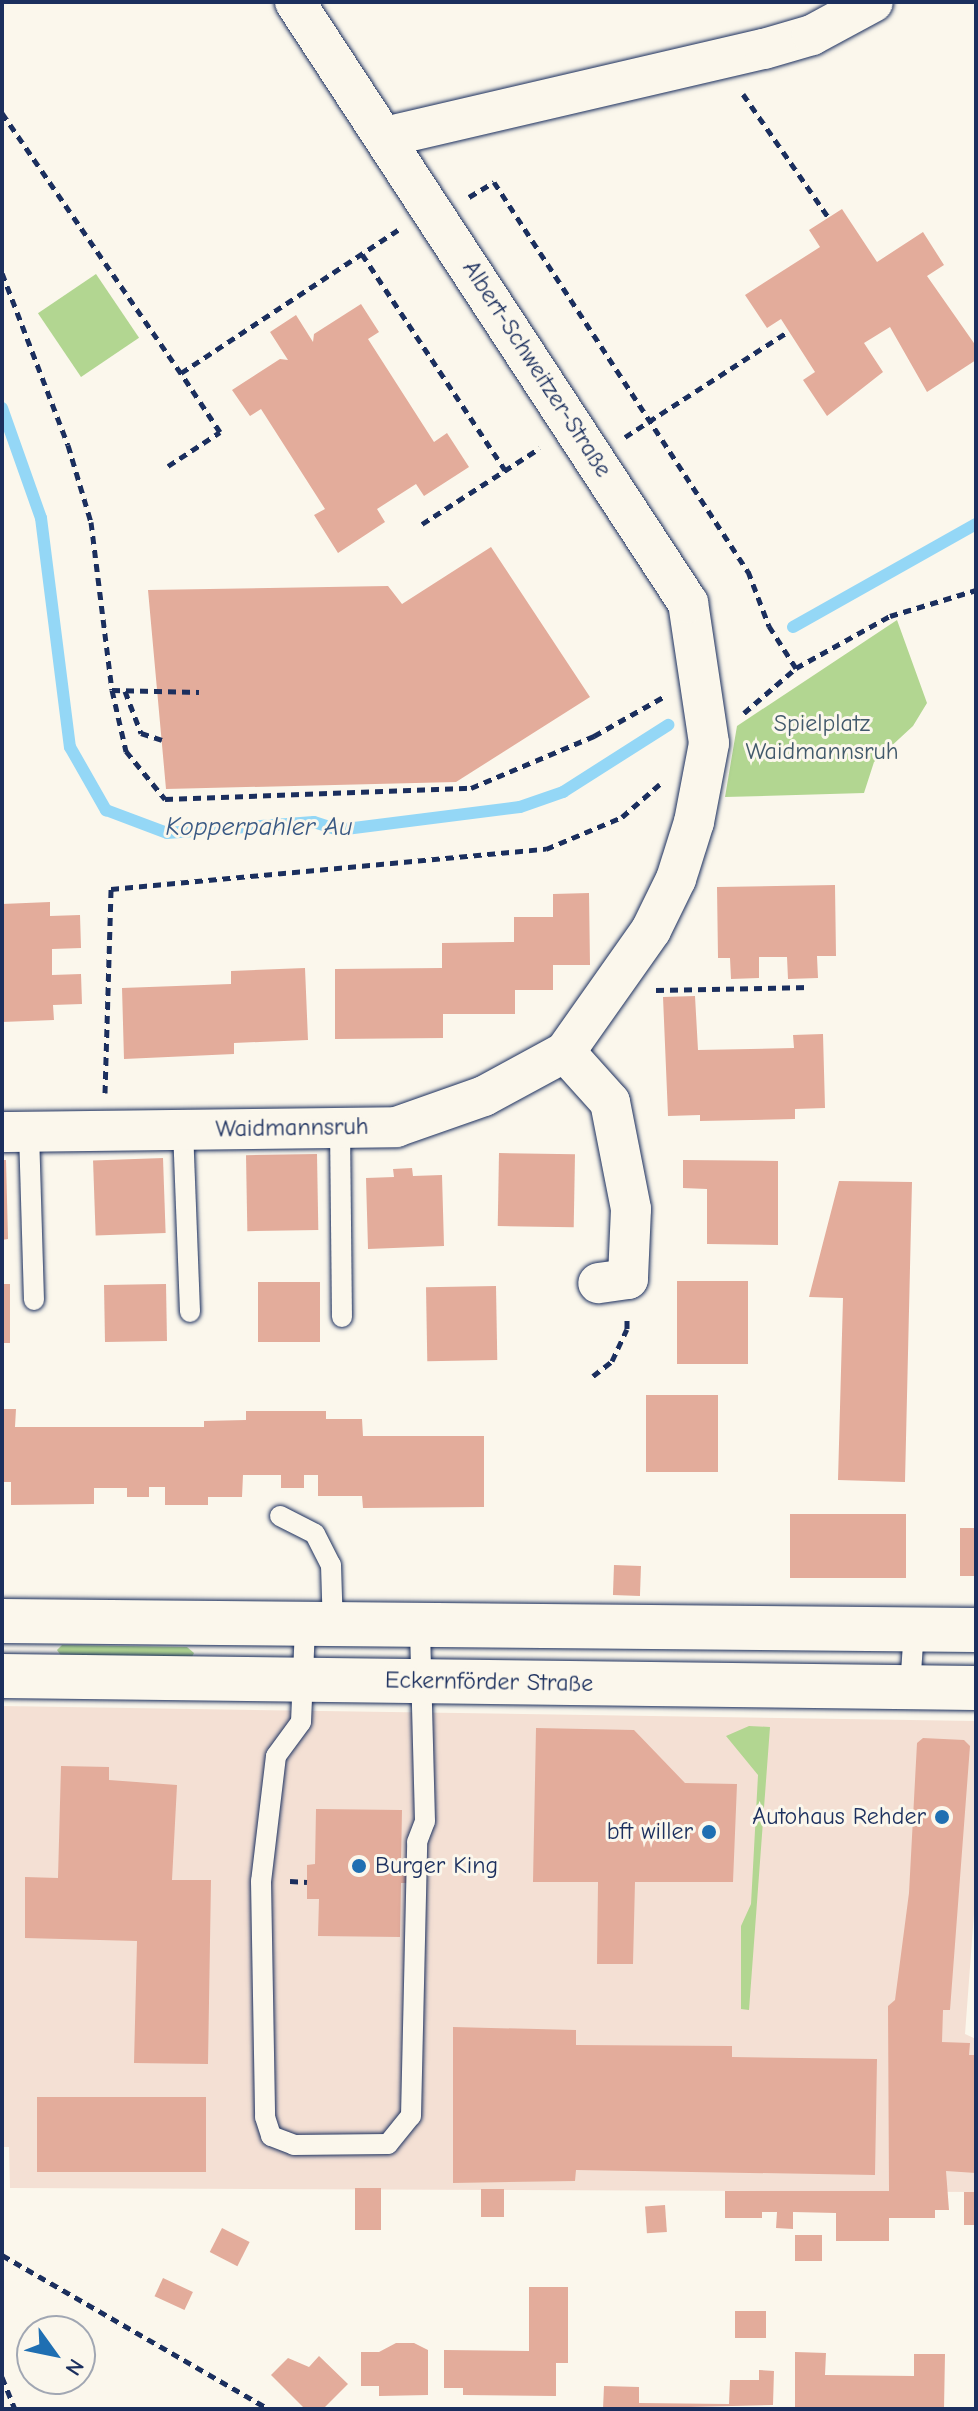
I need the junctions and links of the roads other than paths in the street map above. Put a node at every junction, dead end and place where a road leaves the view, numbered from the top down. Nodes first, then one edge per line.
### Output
1 (295, 2) edge
2 (873, 2) edge
3 (385, 137) junction
4 (688, 603) joint
5 (565, 1052) junction
6 (340, 1127) junction
7 (183, 1129) junction
8 (16, 1132) edge
9 (613, 1281) road end
10 (34, 1300) dead end
11 (190, 1312) dead end
12 (342, 1317) dead end
13 (280, 1516) dead end
14 (2, 1621) edge
15 (319, 1627) junction
16 (420, 1628) junction
17 (914, 1630) junction
18 (976, 1630) edge
19 (2, 1676) edge
20 (303, 1681) junction
21 (421, 1682) junction
22 (910, 1687) junction
23 (976, 1688) edge

1 - 3 street, Albert-Schweitzer-Straße
2 - 3 street
3 - 4 street, Albert-Schweitzer-Straße
4 - 5 street, Waidmannsruh
5 - 6 street, Waidmannsruh
5 - 9 street
6 - 7 street, Waidmannsruh
6 - 12 lane
7 - 8 street, Waidmannsruh
7 - 11 lane
8 - 10 lane
13 - 15 lane
14 - 15 main road
15 - 16 main road
15 - 20 lane
16 - 17 main road
16 - 21 lane
17 - 18 main road
17 - 22 lane
19 - 20 main road, Eckernförder Straße
20 - 21 main road, Eckernförder Straße
20 - 21 lane
21 - 22 main road, Eckernförder Straße
22 - 23 main road, Eckernförder Straße

